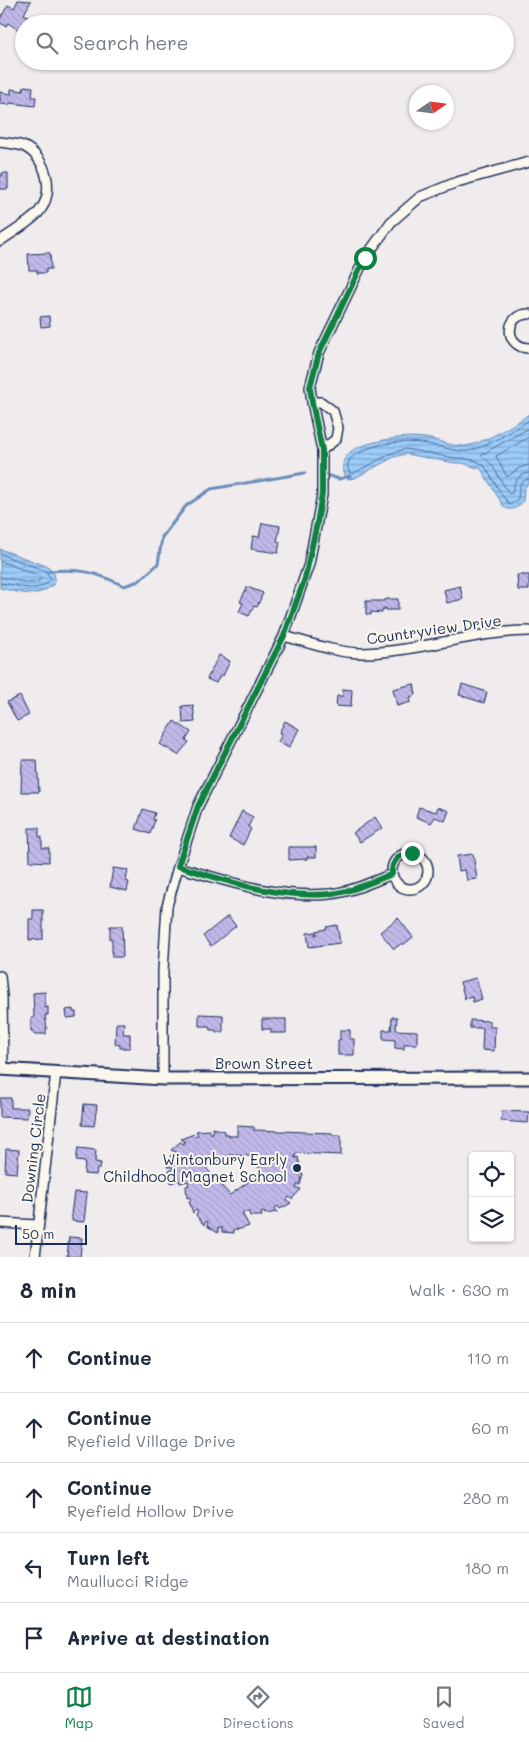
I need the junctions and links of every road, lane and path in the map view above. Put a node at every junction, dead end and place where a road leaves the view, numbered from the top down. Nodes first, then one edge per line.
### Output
1 (0, 142) edge
2 (529, 162) edge
3 (0, 241) edge
4 (529, 314) edge
5 (529, 348) edge
6 (312, 402) junction
7 (322, 450) junction
8 (529, 631) edge
9 (284, 636) junction
10 (178, 866) junction
11 (392, 874) junction
12 (0, 976) edge
13 (2, 1069) edge
14 (56, 1072) junction
15 (529, 1078) edge
16 (164, 1079) junction
17 (0, 1223) edge
18 (37, 1225) junction
19 (35, 1257) edge

1 - 3 street
2 - 6 street
4 - 5 street
6 - 7 street
6 - 7 street
7 - 9 street
8 - 9 street, Countryview Drive
9 - 10 street
10 - 11 street
10 - 16 street
11 - 11 street
12 - 13 street
13 - 14 street, Brown Street
14 - 16 street, Brown Street
14 - 18 street, Downing Circle
15 - 16 street, Brown Street
17 - 18 street
18 - 19 street, Downing Circle

